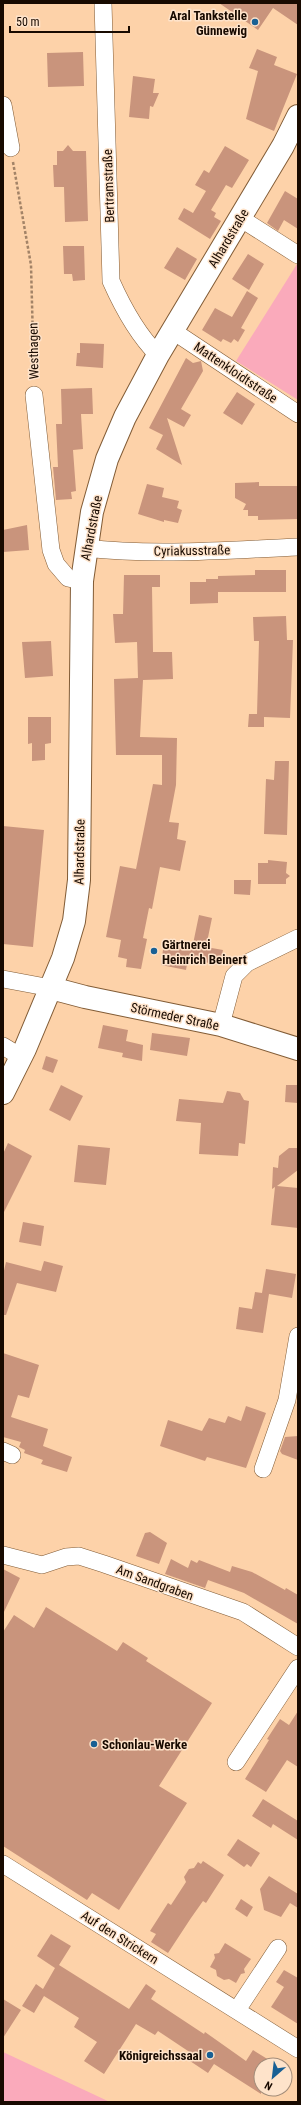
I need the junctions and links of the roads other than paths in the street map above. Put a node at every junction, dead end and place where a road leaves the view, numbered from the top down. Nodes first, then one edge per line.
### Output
1 (102, 3) edge
2 (3, 105) edge
3 (298, 116) edge
4 (11, 148) road end
5 (240, 218) junction
6 (298, 255) edge
7 (173, 331) junction
8 (158, 355) junction
9 (34, 395) road end
10 (298, 414) edge
11 (298, 547) edge
12 (85, 548) junction
13 (82, 581) junction
14 (298, 938) edge
15 (3, 980) edge
16 (51, 988) junction
17 (221, 1025) junction
18 (3, 1046) edge
19 (298, 1049) edge
20 (21, 1057) junction
21 (3, 1093) edge
22 (298, 1336) edge
23 (263, 1469) dead end
24 (3, 1555) edge
25 (298, 1647) edge
26 (298, 1668) edge
27 (236, 1762) dead end
28 (3, 1864) edge
29 (278, 1948) dead end
30 (237, 2010) junction
31 (298, 2049) edge

1 - 8 street, Bertramstraße
2 - 4 street
3 - 5 main road, Alhardstraße
5 - 6 street
5 - 7 main road, Alhardstraße
7 - 8 main road, Alhardstraße
7 - 10 street, Mattenkloidtstraße
8 - 12 main road, Alhardstraße
9 - 13 street, Westhagen
11 - 12 street, Cyriakusstraße
12 - 13 main road, Alhardstraße
13 - 16 main road, Alhardstraße
14 - 17 street
15 - 16 street
16 - 17 main road, Störmeder Straße
16 - 20 main road, Alhardstraße
17 - 19 main road, Störmeder Straße
18 - 20 street
20 - 21 main road, Alhardstraße
22 - 23 street
24 - 25 street, Am Sandgraben
26 - 27 street
28 - 30 street, Auf den Strickern
29 - 30 street
30 - 31 street, Auf den Strickern

